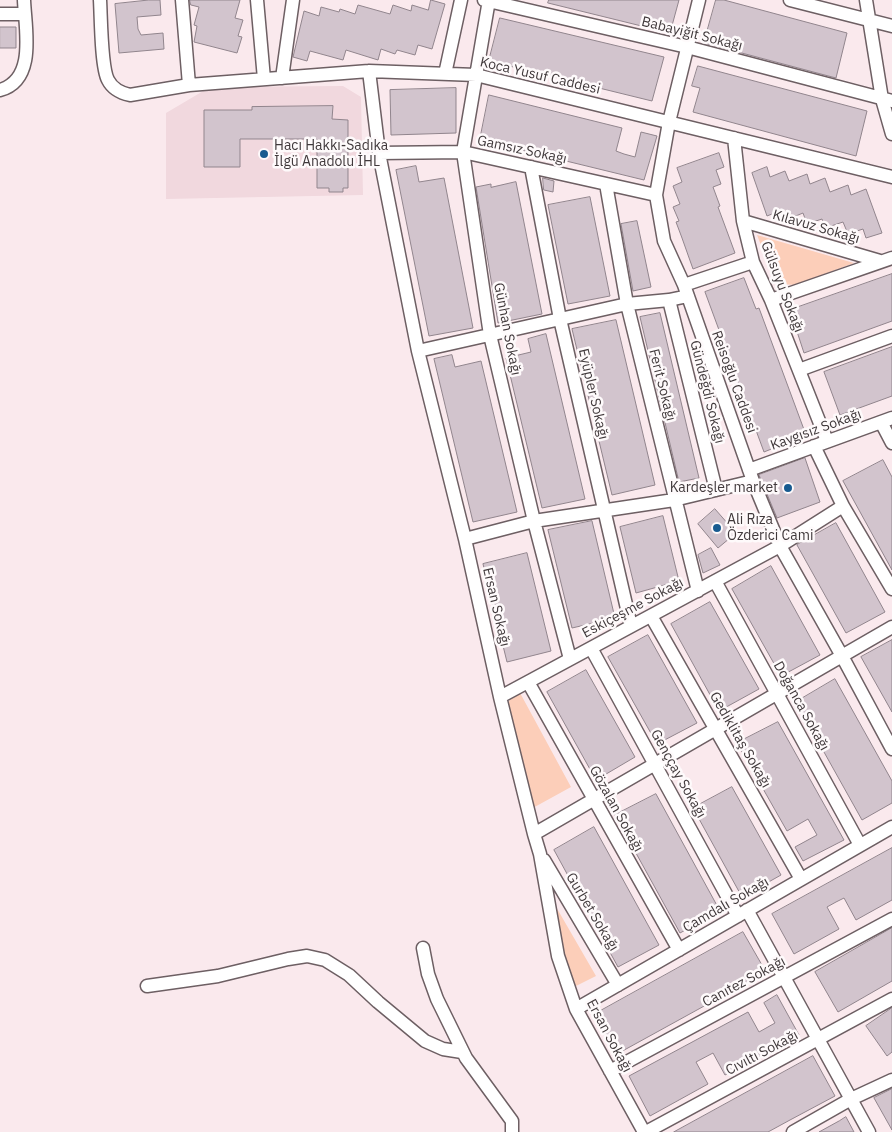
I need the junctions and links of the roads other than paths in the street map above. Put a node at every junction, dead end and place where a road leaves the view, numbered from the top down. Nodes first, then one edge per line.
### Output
1 (24, 0) edge
2 (100, 0) edge
3 (182, 0) edge
4 (257, 0) edge
5 (293, 0) edge
6 (461, 0) edge
7 (488, 0) edge
8 (699, 0) edge
9 (790, 0) edge
10 (866, 0) edge
11 (0, 14) edge
12 (24, 14) junction
13 (869, 21) junction
14 (892, 26) edge
15 (687, 47) junction
16 (369, 71) junction
17 (445, 74) junction
18 (476, 75) junction
19 (282, 78) junction
20 (264, 79) junction
21 (189, 85) junction
22 (0, 90) edge
23 (887, 100) edge
24 (669, 122) junction
25 (892, 134) edge
26 (734, 138) junction
27 (463, 152) junction
28 (379, 153) junction
29 (531, 167) junction
30 (892, 177) edge
31 (606, 184) junction
32 (656, 195) junction
33 (743, 221) junction
34 (886, 259) edge
35 (753, 262) junction
36 (686, 291) junction
37 (669, 300) junction
38 (771, 300) junction
39 (627, 304) junction
40 (560, 319) junction
41 (490, 334) junction
42 (892, 336) edge
43 (418, 351) junction
44 (799, 370) junction
45 (886, 420) edge
46 (827, 441) junction
47 (892, 443) edge
48 (814, 446) junction
49 (751, 476) junction
50 (716, 490) junction
51 (674, 500) junction
52 (843, 506) junction
53 (605, 511) junction
54 (534, 520) junction
55 (465, 539) junction
56 (780, 546) junction
57 (716, 581) junction
58 (892, 590) edge
59 (698, 591) junction
60 (651, 616) junction
61 (631, 626) junction
62 (892, 627) edge
63 (591, 648) junction
64 (842, 656) junction
65 (570, 659) junction
66 (528, 682) junction
67 (777, 693) junction
68 (500, 697) junction
69 (716, 728) junction
70 (892, 749) edge
71 (655, 764) junction
72 (593, 800) junction
73 (892, 827) edge
74 (534, 834) junction
75 (860, 845) junction
76 (540, 854) junction
77 (802, 879) junction
78 (743, 913) junction
79 (892, 919) edge
80 (423, 948) dead end
81 (678, 950) junction
82 (784, 977) junction
83 (618, 985) junction
84 (147, 986) dead end
85 (892, 999) edge
86 (576, 1009) junction
87 (819, 1040) junction
88 (462, 1052) junction
89 (610, 1071) junction
90 (892, 1080) edge
91 (851, 1099) junction
92 (512, 1132) edge
93 (645, 1132) edge
94 (793, 1132) edge
95 (869, 1132) edge

1 - 12 street
2 - 21 street, Koca Yusuf Caddesi
3 - 21 street
4 - 20 street
5 - 19 street
6 - 17 street
7 - 15 street, Babayiğit Sokağı
7 - 18 street, Günhan Sokağı
8 - 15 street, Reisoğlu Caddesi
9 - 13 street
10 - 13 street
11 - 12 street
12 - 22 street
13 - 14 street
13 - 23 street
15 - 23 street, Babayiğit Sokağı
15 - 24 street, Reisoğlu Caddesi
16 - 17 street, Koca Yusuf Caddesi
16 - 19 street, Koca Yusuf Caddesi
16 - 28 street, Ersan Sokağı
17 - 18 street, Koca Yusuf Caddesi
18 - 24 street, Koca Yusuf Caddesi
18 - 27 street, Günhan Sokağı
19 - 20 street, Koca Yusuf Caddesi
20 - 21 street, Koca Yusuf Caddesi
23 - 25 street
24 - 26 street, Koca Yusuf Caddesi
24 - 32 street, Reisoğlu Caddesi
26 - 30 street, Koca Yusuf Caddesi
26 - 33 street, Gülsuyu Sokağı
27 - 28 street, Gamsız Sokağı
27 - 29 street, Gamsız Sokağı
27 - 41 street, Günhan Sokağı
28 - 43 street, Ersan Sokağı
29 - 31 street, Gamsız Sokağı
29 - 40 street, Eyüpler Sokağı
31 - 32 street, Gamsız Sokağı
31 - 39 street, Ferit Sokağı
32 - 36 street, Reisoğlu Caddesi
33 - 34 street, Kılavuz Sokağı
33 - 35 street, Gülsuyu Sokağı
34 - 38 street, Kılavuz Sokağı
35 - 36 street
35 - 38 street, Gülsuyu Sokağı
36 - 37 street
36 - 49 street, Reisoğlu Caddesi
37 - 39 street
37 - 50 street, Gündeğdi Sokağı
38 - 44 street, Gülsuyu Sokağı
39 - 40 street
39 - 51 street, Ferit Sokağı
40 - 41 street
40 - 53 street, Eyüpler Sokağı
41 - 43 street
41 - 54 street, Günhan Sokağı
42 - 44 street
43 - 55 street, Ersan Sokağı
44 - 46 street, Gülsuyu Sokağı
45 - 46 street, Kaygısız Sokağı
45 - 47 street
46 - 48 street, Kaygısız Sokağı
48 - 49 street, Kaygısız Sokağı
48 - 52 street
49 - 50 street, Kaygısız Sokağı
49 - 56 street, Reisoğlu Caddesi
50 - 51 street, Kaygısız Sokağı
51 - 53 street, Kaygısız Sokağı
51 - 59 street, Ferit Sokağı
52 - 56 street, Eskiçeşme Sokağı
52 - 58 street
53 - 54 street, Kaygısız Sokağı
53 - 61 street, Eyüpler Sokağı
54 - 55 street, Kaygısız Sokağı
54 - 65 street, Günhan Sokağı
55 - 68 street, Ersan Sokağı
56 - 57 street, Eskiçeşme Sokağı
56 - 64 street, Reisoğlu Caddesi
57 - 59 street, Eskiçeşme Sokağı
57 - 67 street, Doğanca Sokağı
59 - 60 street, Eskiçeşme Sokağı
60 - 61 street, Eskiçeşme Sokağı
60 - 69 street, Gediklitaş Sokağı
61 - 63 street, Eskiçeşme Sokağı
62 - 64 street
63 - 65 street, Eskiçeşme Sokağı
63 - 71 street, Genççay Sokağı
64 - 67 street
64 - 70 street, Reisoğlu Caddesi
65 - 66 street, Eskiçeşme Sokağı
66 - 68 street, Eskiçeşme Sokağı
66 - 72 street, Gözalan Sokağı
67 - 69 street
67 - 75 street, Doğanca Sokağı
68 - 74 street, Ersan Sokağı
69 - 71 street
69 - 77 street, Gediklitaş Sokağı
71 - 72 street
71 - 78 street, Genççay Sokağı
72 - 74 street
72 - 81 street, Gözalan Sokağı
73 - 75 street, Çamdalı Sokağı
74 - 76 street, Ersan Sokağı
75 - 77 street, Çamdalı Sokağı
76 - 83 street, Gurbet Sokağı
76 - 86 street, Ersan Sokağı
77 - 78 street, Çamdalı Sokağı
78 - 81 street, Çamdalı Sokağı
78 - 82 street, Genççay Sokağı
79 - 82 street, Canıtez Sokağı
80 - 88 street
81 - 83 street, Çamdalı Sokağı
82 - 87 street, Genççay Sokağı
82 - 89 street, Canıtez Sokağı
83 - 86 street, Çamdalı Sokağı
84 - 88 street
85 - 87 street, Cıvıltı Sokağı
86 - 89 street, Ersan Sokağı
87 - 91 street, Genççay Sokağı
87 - 93 street, Cıvıltı Sokağı
88 - 92 street
89 - 93 street, Ersan Sokağı
90 - 91 street
91 - 94 street
91 - 95 street, Genççay Sokağı

